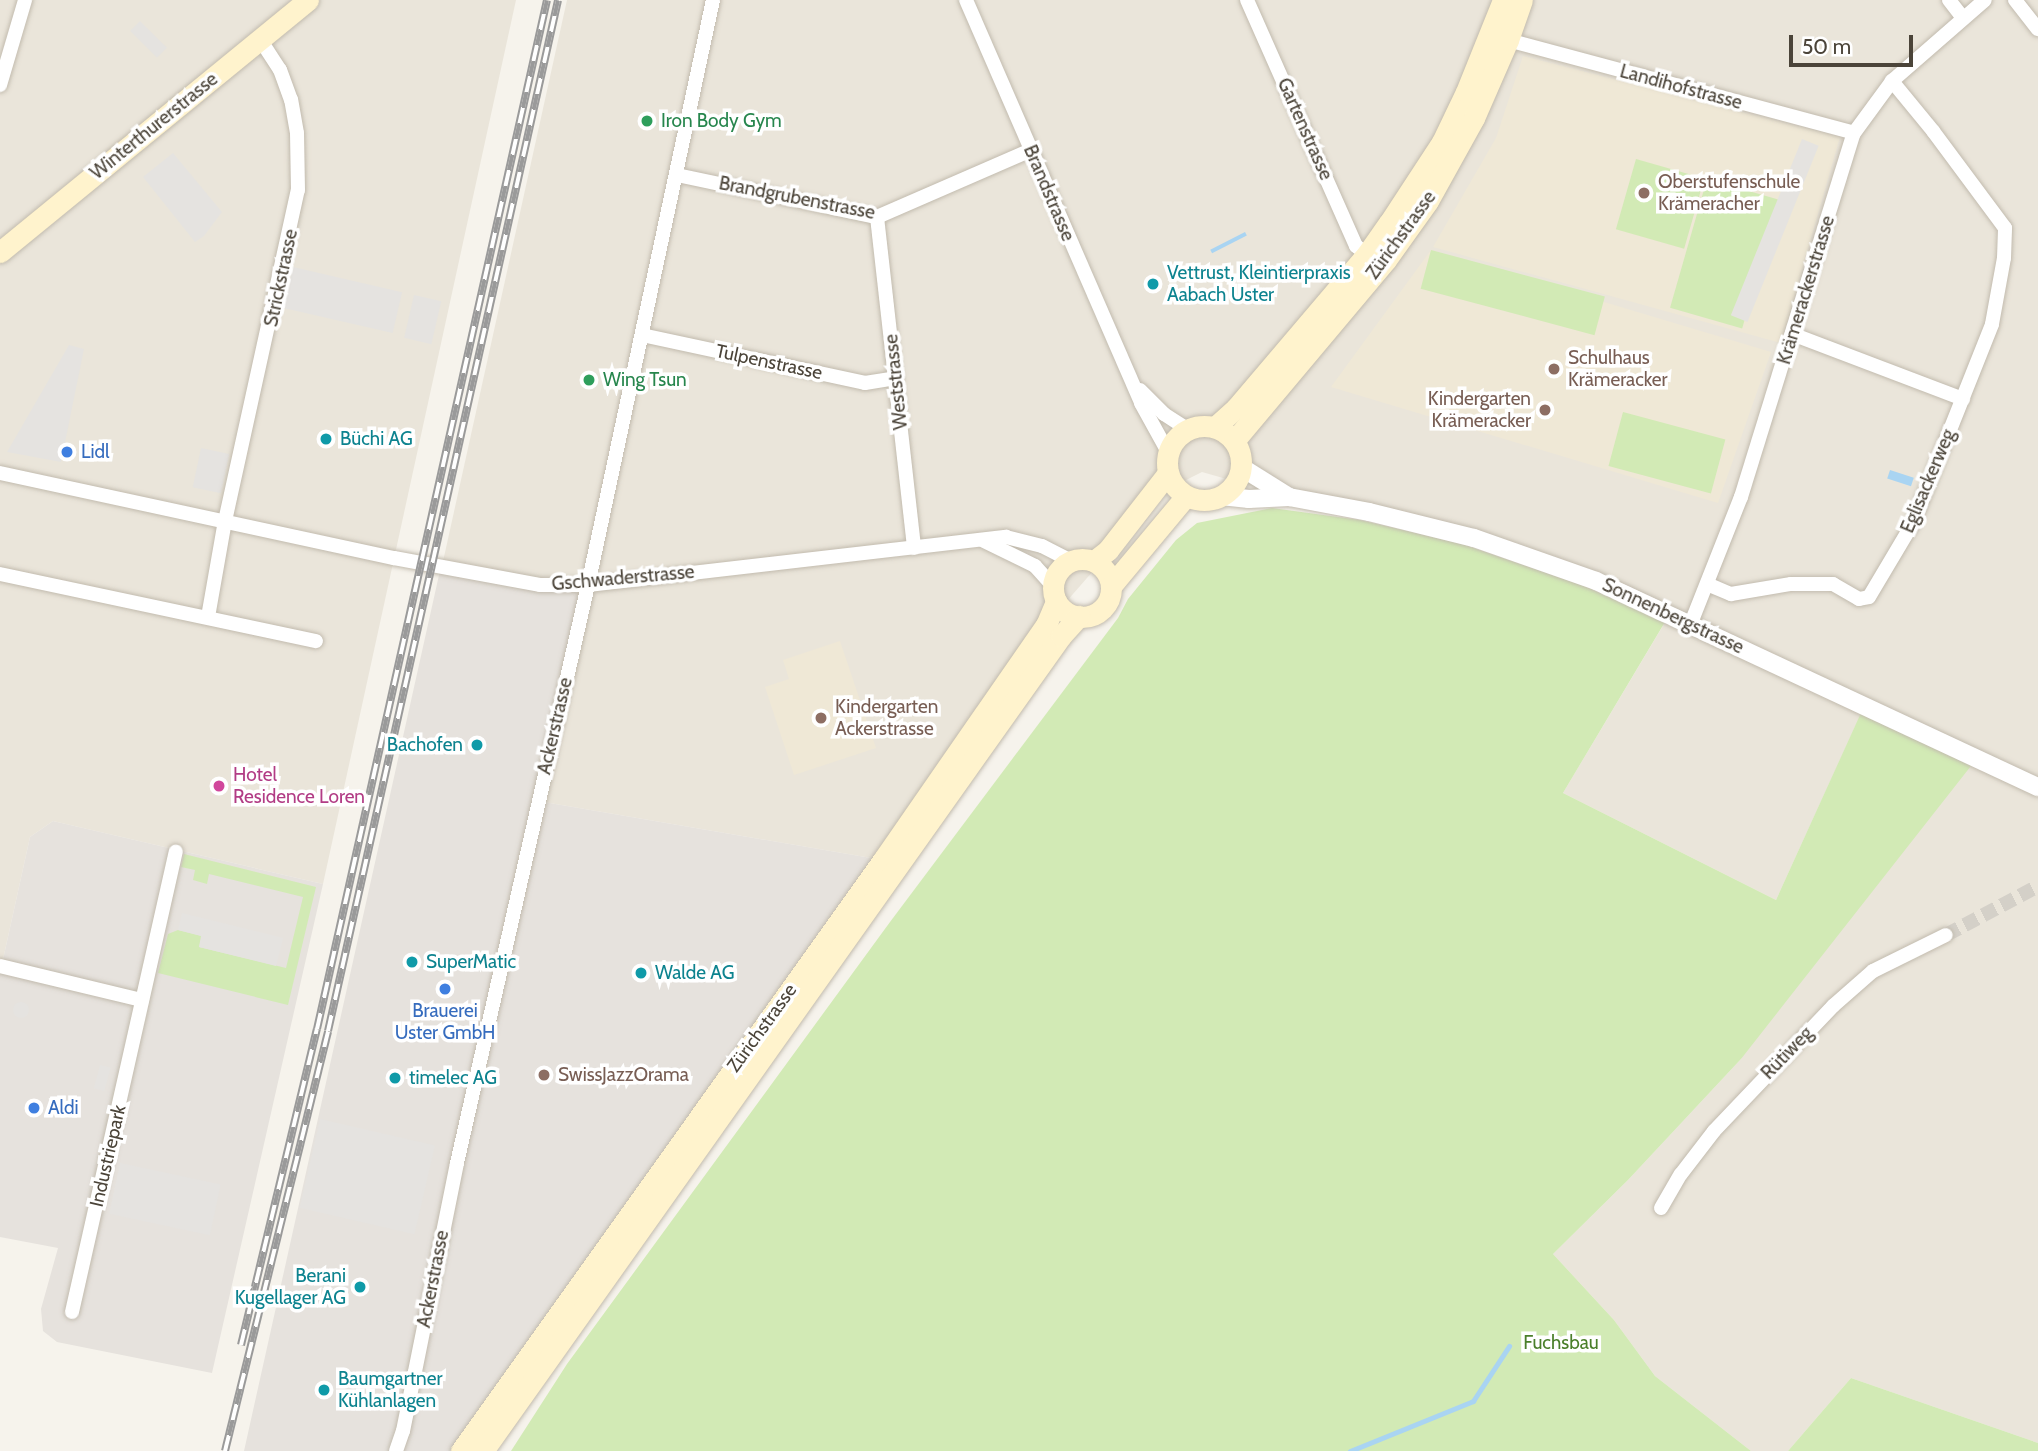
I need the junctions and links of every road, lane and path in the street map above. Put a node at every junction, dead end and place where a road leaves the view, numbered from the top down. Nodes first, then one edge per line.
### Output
1 (25, 0) edge
2 (308, 0) edge
3 (713, 0) edge
4 (966, 0) edge
5 (1247, 0) edge
6 (1503, 0) edge
7 (1522, 0) edge
8 (1949, 0) edge
9 (1985, 0) edge
10 (2015, 0) edge
11 (1963, 18) junction
12 (2038, 29) edge
13 (260, 39) junction
14 (1508, 40) junction
15 (1892, 81) junction
16 (0, 85) edge
17 (1854, 133) junction
18 (1031, 149) junction
19 (677, 175) junction
20 (877, 217) junction
21 (0, 252) edge
22 (1367, 254) junction
23 (1792, 334) junction
24 (642, 335) junction
25 (896, 378) junction
26 (1135, 384) junction
27 (1963, 399) junction
28 (1215, 427) junction
29 (1187, 429) junction
30 (1234, 441) junction
31 (1168, 463) junction
32 (1241, 467) junction
33 (0, 473) edge
34 (1186, 496) junction
35 (1221, 496) junction
36 (1289, 497) junction
37 (225, 521) junction
38 (984, 541) junction
39 (915, 548) junction
40 (1083, 561) junction
41 (0, 574) edge
42 (1707, 584) junction
43 (587, 585) junction
44 (1111, 586) junction
45 (1055, 593) junction
46 (1079, 616) junction
47 (208, 617) junction
48 (1691, 623) junction
49 (316, 641) dead end
50 (2038, 787) edge
51 (176, 852) dead end
52 (1946, 935) tunnel mouth
53 (0, 966) edge
54 (142, 1000) junction
55 (1661, 1208) dead end
56 (72, 1312) dead end
57 (396, 1451) edge
58 (461, 1451) edge
59 (482, 1451) edge

1 - 16 street
2 - 13 main road, Winterthurerstrasse
3 - 19 street, Ackerstrasse
4 - 18 street, Brandstrasse
5 - 22 street, Gartenstrasse
6 - 22 main road, Zürichstrasse
7 - 14 main road, Zürichstrasse
8 - 11 street
9 - 11 street, Krämerackerstrasse
10 - 12 street
11 - 15 street, Krämerackerstrasse
13 - 21 main road, Winterthurerstrasse
13 - 37 street, Strickstrasse
14 - 17 street, Landihofstrasse
14 - 30 main road, Zürichstrasse
15 - 17 street, Krämerackerstrasse
15 - 27 street, Eglisackerweg
17 - 23 street, Krämerackerstrasse
18 - 20 street, Brandgrubenstrasse
18 - 26 street, Brandstrasse
19 - 20 street, Brandgrubenstrasse
19 - 24 street, Ackerstrasse
20 - 25 street, Weststrasse
22 - 28 main road, Zürichstrasse
23 - 27 street
23 - 42 street, Krämerackerstrasse
24 - 25 street, Tulpenstrasse
24 - 43 street, Ackerstrasse
25 - 39 street, Weststrasse
26 - 29 street, Brandstrasse
26 - 31 street, Brandstrasse
27 - 42 street, Eglisackerweg
28 - 29 main road
28 - 30 main road
29 - 31 main road
30 - 32 main road
31 - 34 main road
31 - 40 main road
32 - 35 main road
32 - 36 street, Sonnenbergstrasse
33 - 37 street, Gschwaderstrasse
34 - 35 main road
34 - 44 main road
35 - 36 street, Sonnenbergstrasse
36 - 48 street, Sonnenbergstrasse
37 - 43 street, Gschwaderstrasse
37 - 47 street
38 - 39 street, Gschwaderstrasse
38 - 40 street, Gschwaderstrasse
38 - 45 street
39 - 43 street, Gschwaderstrasse
40 - 44 main road
40 - 45 main road
41 - 47 street
42 - 48 street, Krämerackerstrasse
43 - 57 street, Ackerstrasse
44 - 46 main road
45 - 46 main road
45 - 58 main road, Zürichstrasse
46 - 59 main road, Zürichstrasse
47 - 49 street
48 - 50 street, Sonnenbergstrasse
51 - 54 street, Industriepark
52 - 55 street, Rütiweg
53 - 54 street
54 - 56 street, Industriepark

